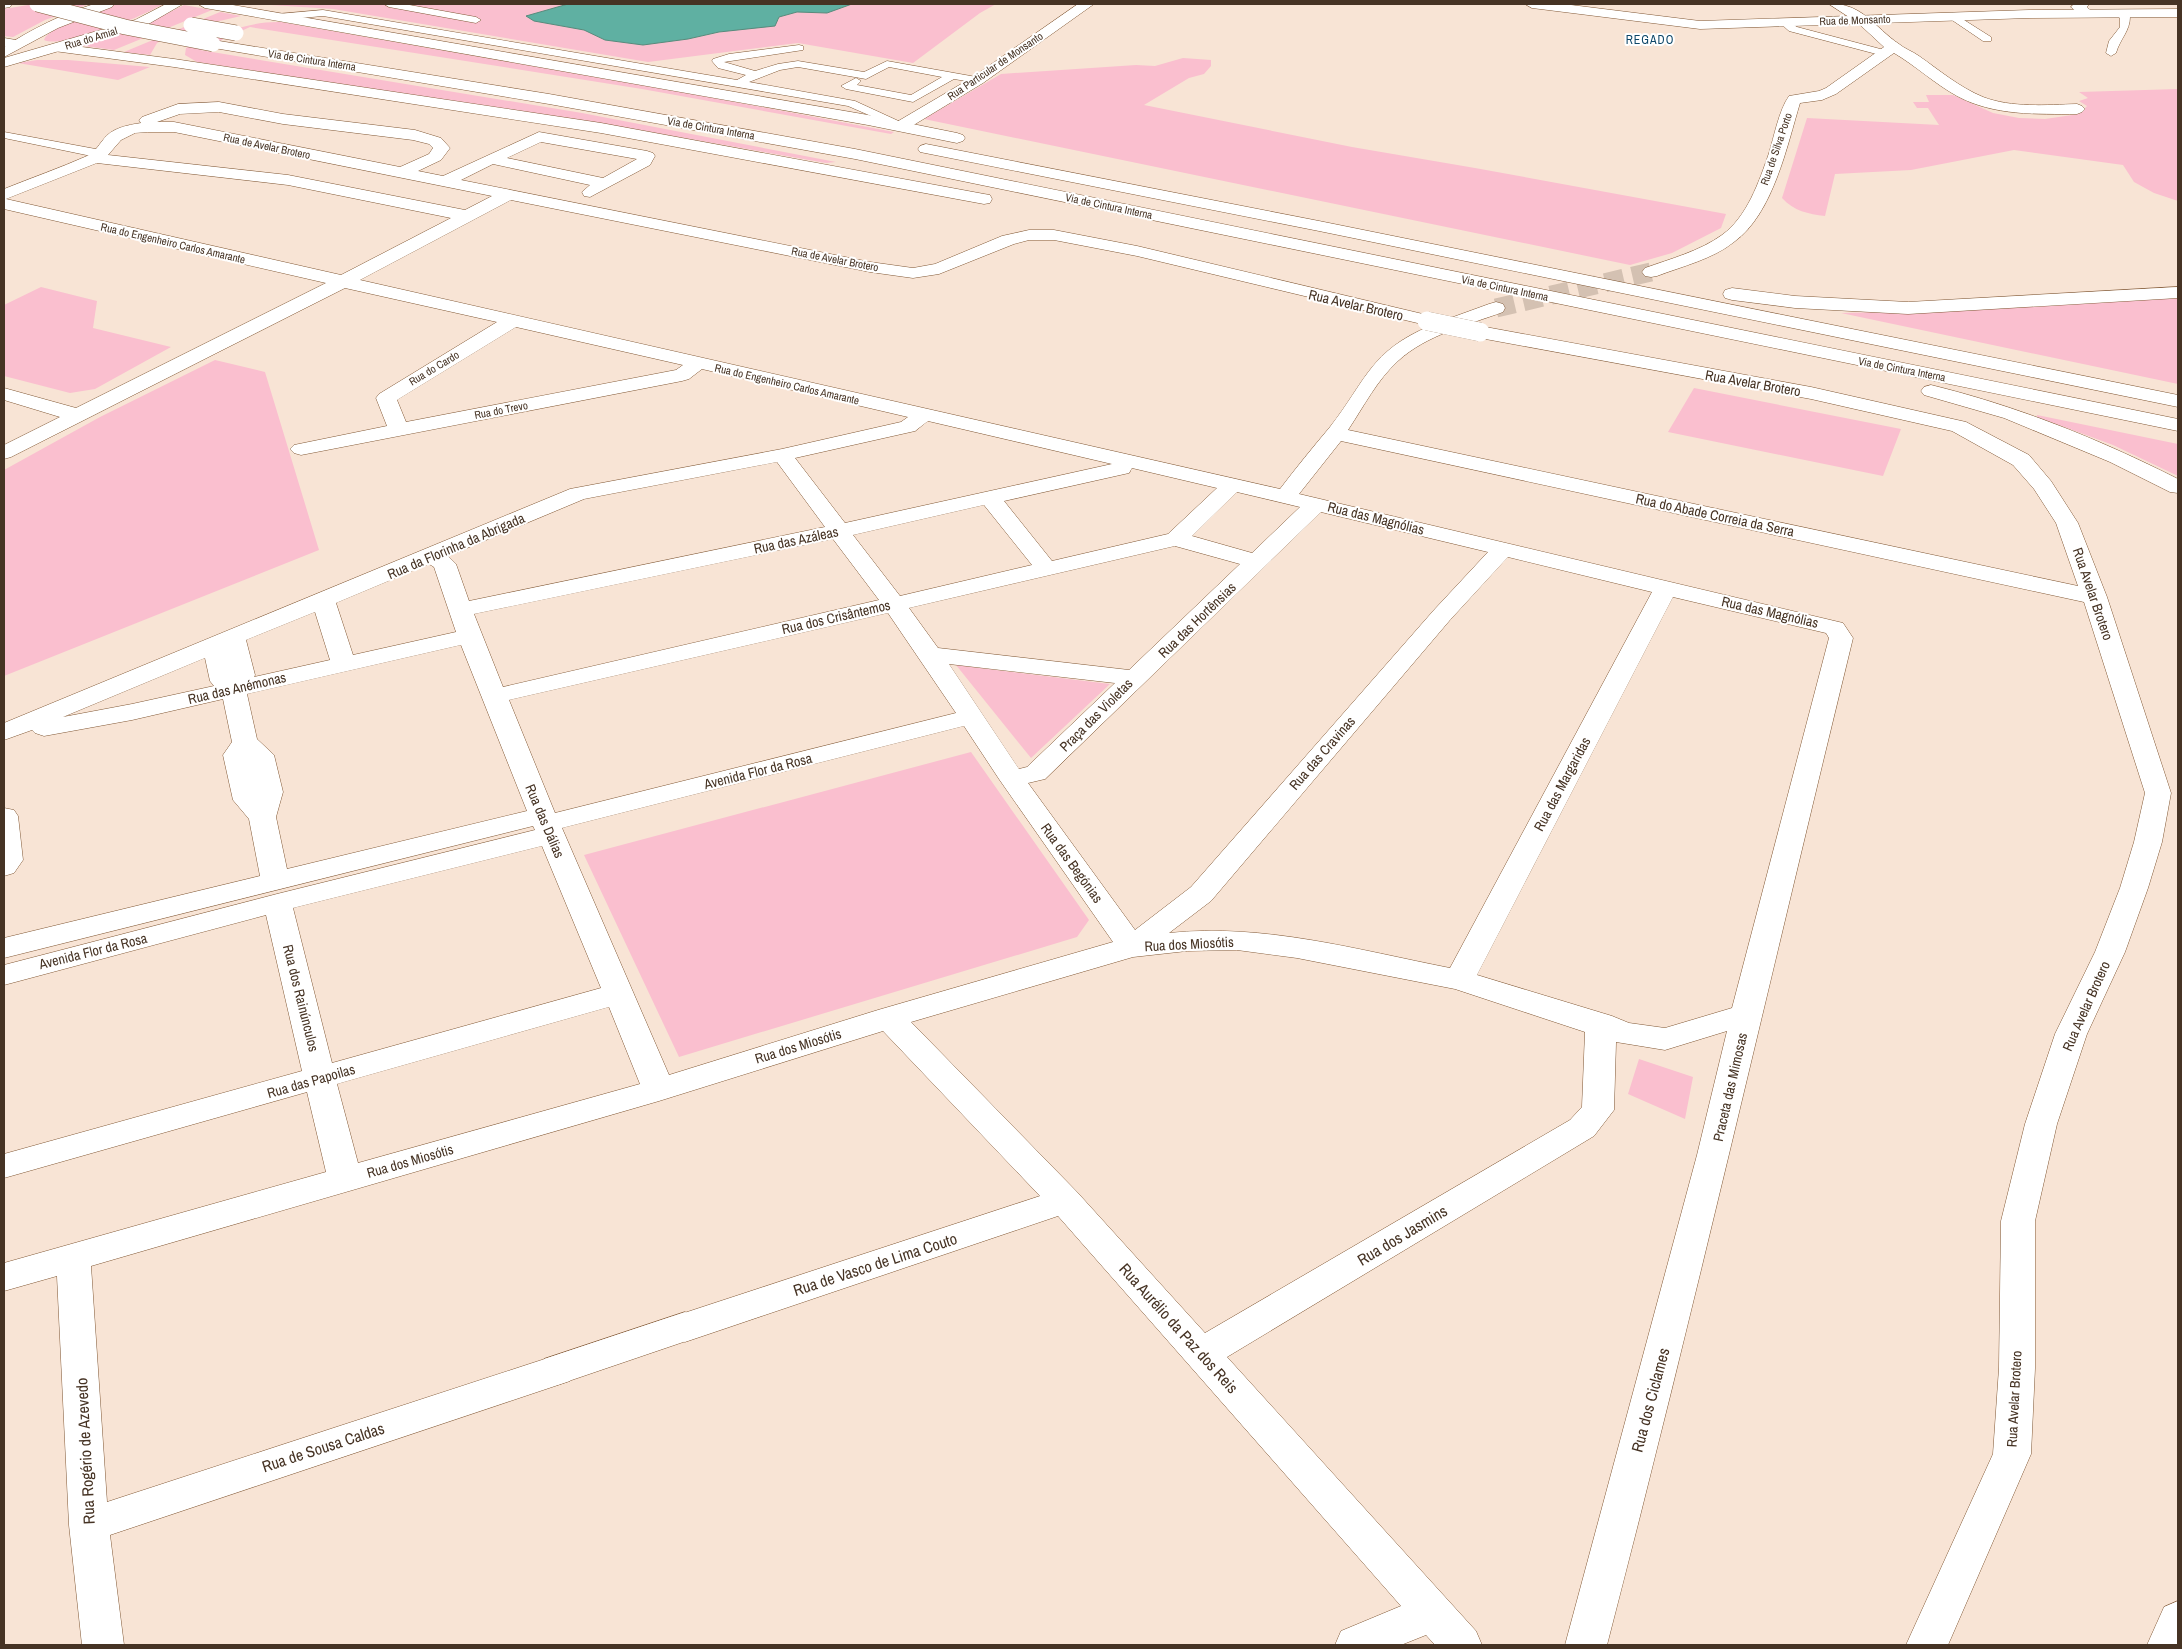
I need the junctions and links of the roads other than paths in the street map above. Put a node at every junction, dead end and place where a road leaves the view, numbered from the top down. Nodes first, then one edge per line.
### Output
1 (37, 4) edge
2 (95, 4) edge
3 (176, 4) edge
4 (205, 4) edge
5 (389, 4) edge
6 (1087, 4) edge
7 (1532, 4) edge
8 (1836, 4) edge
9 (350, 7) dead end
10 (116, 8) edge
11 (2084, 8) edge
12 (2120, 13) junction
13 (2178, 13) edge
14 (330, 15) junction
15 (1953, 16) junction
16 (278, 17) junction
17 (476, 20) dead end
18 (1863, 20) junction
19 (1785, 23) junction
20 (1987, 39) dead end
21 (13, 43) edge
22 (57, 48) junction
23 (799, 48) dead end
24 (339, 49) dead end
25 (1889, 50) junction
26 (4, 53) edge
27 (2111, 53) dead end
28 (4, 63) edge
29 (174, 63) junction
30 (755, 75) junction
31 (953, 75) junction
32 (866, 76) junction
33 (978, 80) junction
34 (738, 84) junction
35 (2076, 109) dead end
36 (901, 126) junction
37 (128, 130) junction
38 (4, 135) edge
39 (976, 142) dead end
40 (908, 146) dead end
41 (98, 156) junction
42 (1042, 156) dead end
43 (491, 159) junction
44 (401, 173) junction
45 (444, 182) junction
46 (605, 184) junction
47 (4, 195) edge
48 (507, 195) junction
49 (997, 202) dead end
50 (4, 204) edge
51 (567, 205) junction
52 (1044, 210) dead end
53 (468, 216) junction
54 (1319, 226) junction
55 (1268, 239) junction
56 (1099, 243) joint
57 (1651, 272) tunnel mouth
58 (1554, 275) junction
59 (342, 282) junction
60 (2178, 292) edge
61 (1496, 308) tunnel mouth
62 (512, 321) junction
63 (1771, 342) junction
64 (698, 363) junction
65 (4, 394) edge
66 (2178, 402) edge
67 (77, 415) junction
68 (923, 415) junction
69 (2178, 425) edge
70 (398, 429) junction
71 (1336, 433) junction
72 (301, 449) dead end
73 (4, 453) edge
74 (782, 455) junction
75 (1127, 461) junction
76 (1232, 485) junction
77 (2178, 487) edge
78 (989, 497) junction
79 (1285, 497) junction
80 (1316, 504) junction
81 (838, 531) junction
82 (1176, 539) junction
83 (1502, 549) junction
84 (432, 556) junction
85 (1257, 562) junction
86 (1047, 569) junction
87 (1666, 588) junction
88 (2095, 597) junction
89 (323, 601) junction
90 (894, 604) junction
91 (461, 610) junction
92 (470, 636) junction
93 (224, 642) junction
94 (930, 654) junction
95 (344, 664) junction
96 (1136, 678) junction
97 (233, 689) junction
98 (495, 696) junction
99 (964, 708) junction
100 (4, 734) edge
101 (1012, 780) junction
102 (4, 816) edge
103 (544, 819) junction
104 (4, 868) edge
105 (276, 892) junction
106 (182, 916) junction
107 (4, 948) edge
108 (1132, 948) junction
109 (4, 974) edge
110 (1459, 980) junction
111 (618, 994) junction
112 (1746, 1015) junction
113 (889, 1018) junction
114 (1601, 1024) junction
115 (321, 1078) junction
116 (659, 1090) junction
117 (1714, 1155) joint
118 (4, 1166) edge
119 (345, 1180) junction
120 (1065, 1201) junction
121 (73, 1257) junction
122 (4, 1277) edge
123 (1201, 1354) junction
124 (557, 1370) joint
125 (89, 1525) junction
126 (1431, 1613) junction
127 (2178, 1620) edge
128 (103, 1645) edge
129 (1356, 1645) edge
130 (1461, 1645) edge
131 (1586, 1645) edge
132 (1926, 1645) edge
133 (2168, 1645) edge

1 - 55 main road, Via de Cintura Interna, bridge
2 - 10 main road, Via de Cintura Interna
3 - 22 main road, Rua do Amial
4 - 16 main road
5 - 17 lane
6 - 33 main road, Rua Particular de Monsanto
7 - 19 main road, Rua de Monsanto
8 - 18 main road
9 - 14 lane
10 - 21 main road, Rua do Amial
10 - 24 main road, Via de Cintura Interna, bridge
11 - 12 main road, Rua de Monsanto
11 - 15 main road, Rua de Monsanto
12 - 13 main road, Rua de Monsanto
12 - 27 lane
14 - 16 lane
14 - 34 lane
15 - 18 main road, Rua de Monsanto
15 - 20 lane
16 - 29 main road
16 - 36 main road
18 - 19 main road, Rua de Monsanto
18 - 25 main road
19 - 25 lane
21 - 22 main road
21 - 26 main road, Rua do Amial
22 - 28 main road, Rua do Amial
22 - 29 main road
23 - 30 lane
25 - 35 main road
25 - 57 main road, Rua de Silva Porto
29 - 49 main road
30 - 32 lane
30 - 34 lane
31 - 32 lane
31 - 32 lane
31 - 33 lane
33 - 36 main road, Rua Particular de Monsanto
34 - 36 lane
36 - 39 main road
37 - 41 main road, Rua de Avelar Brotero
37 - 44 main road, Rua de Avelar Brotero
37 - 44 main road
38 - 41 lane
40 - 54 main road, Via de Cintura Interna
41 - 47 main road
41 - 53 main road
42 - 54 main road
43 - 45 main road
43 - 46 main road
43 - 46 main road
44 - 45 main road, Rua de Avelar Brotero
45 - 48 main road, Rua de Avelar Brotero
46 - 51 main road
48 - 51 main road, Rua de Avelar Brotero
48 - 53 main road
50 - 59 main road, Rua do Engenheiro Carlos Amarante
51 - 56 main road, Rua de Avelar Brotero
52 - 55 main road
53 - 59 main road
54 - 58 main road, Via de Cintura Interna
55 - 63 main road, Via de Cintura Interna
56 - 88 main road, Rua Avelar Brotero, bridge
58 - 60 main road
58 - 66 main road, Via de Cintura Interna
59 - 62 main road, Rua do Engenheiro Carlos Amarante
59 - 67 main road
61 - 71 main road
62 - 64 main road, Rua do Engenheiro Carlos Amarante
62 - 70 main road, Rua do Cardo
63 - 69 main road, Via de Cintura Interna
63 - 77 main road
64 - 68 main road, Rua do Engenheiro Carlos Amarante
64 - 70 main road, Rua do Trevo
65 - 67 main road
67 - 73 main road
68 - 74 main road, Rua da Florinha da Abrigada
68 - 75 main road, Rua do Engenheiro Carlos Amarante
70 - 72 main road, Rua do Trevo
71 - 79 main road
71 - 88 main road, Rua do Abade Correia da Serra
74 - 81 main road
74 - 84 main road, Rua da Florinha da Abrigada
75 - 76 main road, Rua do Engenheiro Carlos Amarante
75 - 78 main road, Rua das Azáleas
76 - 79 main road, Rua do Engenheiro Carlos Amarante
76 - 82 main road
78 - 81 main road, Rua das Azáleas
78 - 86 main road
79 - 80 main road, Rua das Magnólias
80 - 83 main road, Rua das Magnólias
80 - 85 main road, Rua das Hortênsias
81 - 90 main road
81 - 91 main road, Rua das Azáleas
82 - 85 main road
82 - 86 main road, Rua dos Crisântemos
83 - 87 main road, Rua das Magnólias
83 - 108 main road, Rua das Cravinas
84 - 89 main road, Rua da Florinha da Abrigada
84 - 91 main road, Rua das Dálias
85 - 96 main road, Rua das Hortênsias
86 - 90 main road, Rua dos Crisântemos
87 - 110 main road, Rua das Margaridas
87 - 112 main road, Rua das Magnólias
88 - 132 main road, Rua Avelar Brotero
89 - 93 main road, Rua da Florinha da Abrigada
89 - 95 main road
90 - 94 main road
90 - 98 main road, Rua dos Crisântemos
91 - 92 main road, Rua das Dálias
92 - 95 main road, Rua das Anémonas
92 - 98 main road, Rua das Dálias
93 - 97 main road
93 - 100 main road, Rua da Florinha da Abrigada
94 - 96 main road, Praça das Violetas
94 - 99 main road
95 - 97 main road, Rua das Anémonas
96 - 101 main road, Praça das Violetas
97 - 100 main road, Rua das Anémonas
97 - 105 main road, Rua dos Rainúnculos
98 - 103 main road, Rua das Dálias
99 - 101 main road
99 - 103 main road, Avenida Flor da Rosa
101 - 108 main road, Rua das Begónias
102 - 104 main road
103 - 105 main road, Avenida Flor da Rosa
103 - 111 main road, Rua das Dálias
105 - 106 main road, Avenida Flor da Rosa
105 - 115 main road, Rua dos Rainúnculos
106 - 107 main road, Avenida Flor da Rosa
106 - 109 main road, Avenida Flor da Rosa
108 - 110 main road, Rua dos Miosótis
108 - 113 main road, Rua dos Miosótis
110 - 114 main road, Rua dos Miosótis
111 - 115 main road, Rua das Papoilas
111 - 116 main road, Rua das Dálias
112 - 114 main road, Praceta das Mimosas
112 - 117 main road, Praceta das Mimosas
113 - 116 main road, Rua dos Miosótis
113 - 120 main road, Rua Aurélio da Paz dos Reis
114 - 123 main road, Rua dos Jasmins
115 - 118 main road, Rua das Papoilas
115 - 119 main road, Rua dos Rainúnculos
116 - 119 main road, Rua dos Miosótis
117 - 131 main road, Rua dos Ciclames
119 - 121 main road, Rua dos Miosótis
120 - 123 main road, Rua Aurélio da Paz dos Reis
120 - 124 main road, Rua de Vasco de Lima Couto
121 - 122 main road, Rua dos Miosótis
121 - 125 main road, Rua Rogério de Azevedo
123 - 126 main road, Rua Aurélio da Paz dos Reis
124 - 125 main road, Rua de Sousa Caldas
125 - 128 main road, Rua Rogério de Azevedo
126 - 129 main road
126 - 130 main road, Rua Aurélio da Paz dos Reis
127 - 133 main road

